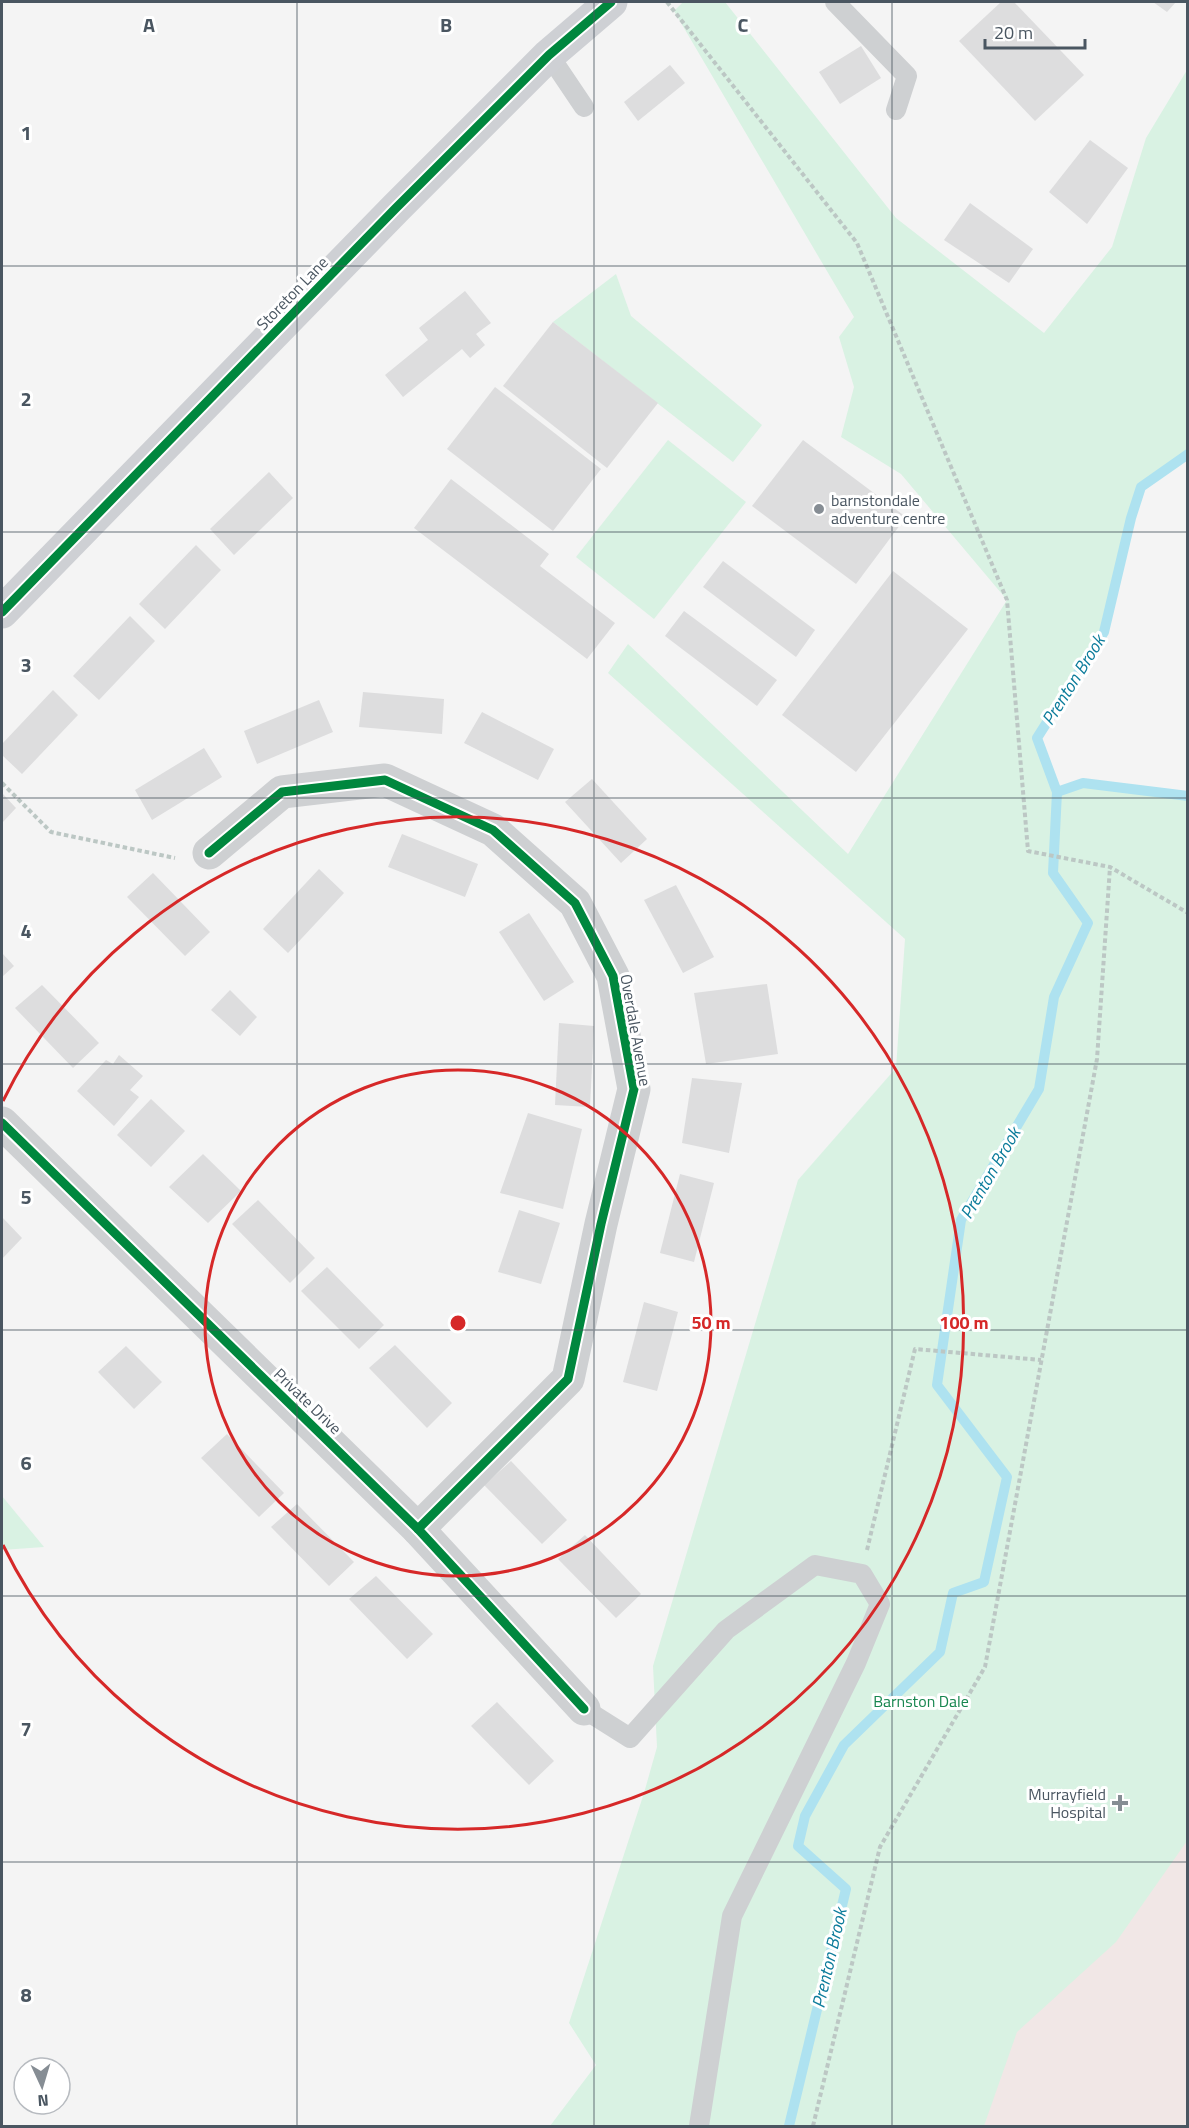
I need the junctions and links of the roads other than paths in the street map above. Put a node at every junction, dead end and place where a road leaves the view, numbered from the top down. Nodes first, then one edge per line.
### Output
1 (611, 2) edge
2 (835, 2) edge
3 (549, 55) junction
4 (584, 107) dead end
5 (896, 110) dead end
6 (2, 612) edge
7 (209, 853) road end
8 (2, 1123) edge
9 (418, 1529) junction
10 (584, 1709) joint
11 (699, 2127) edge

1 - 3 street, Storeton Lane
2 - 5 lane
3 - 4 lane
3 - 6 street, Storeton Lane
7 - 9 street, Overdale Avenue
8 - 9 street, Private Drive
9 - 10 street, Private Drive
10 - 11 lane

